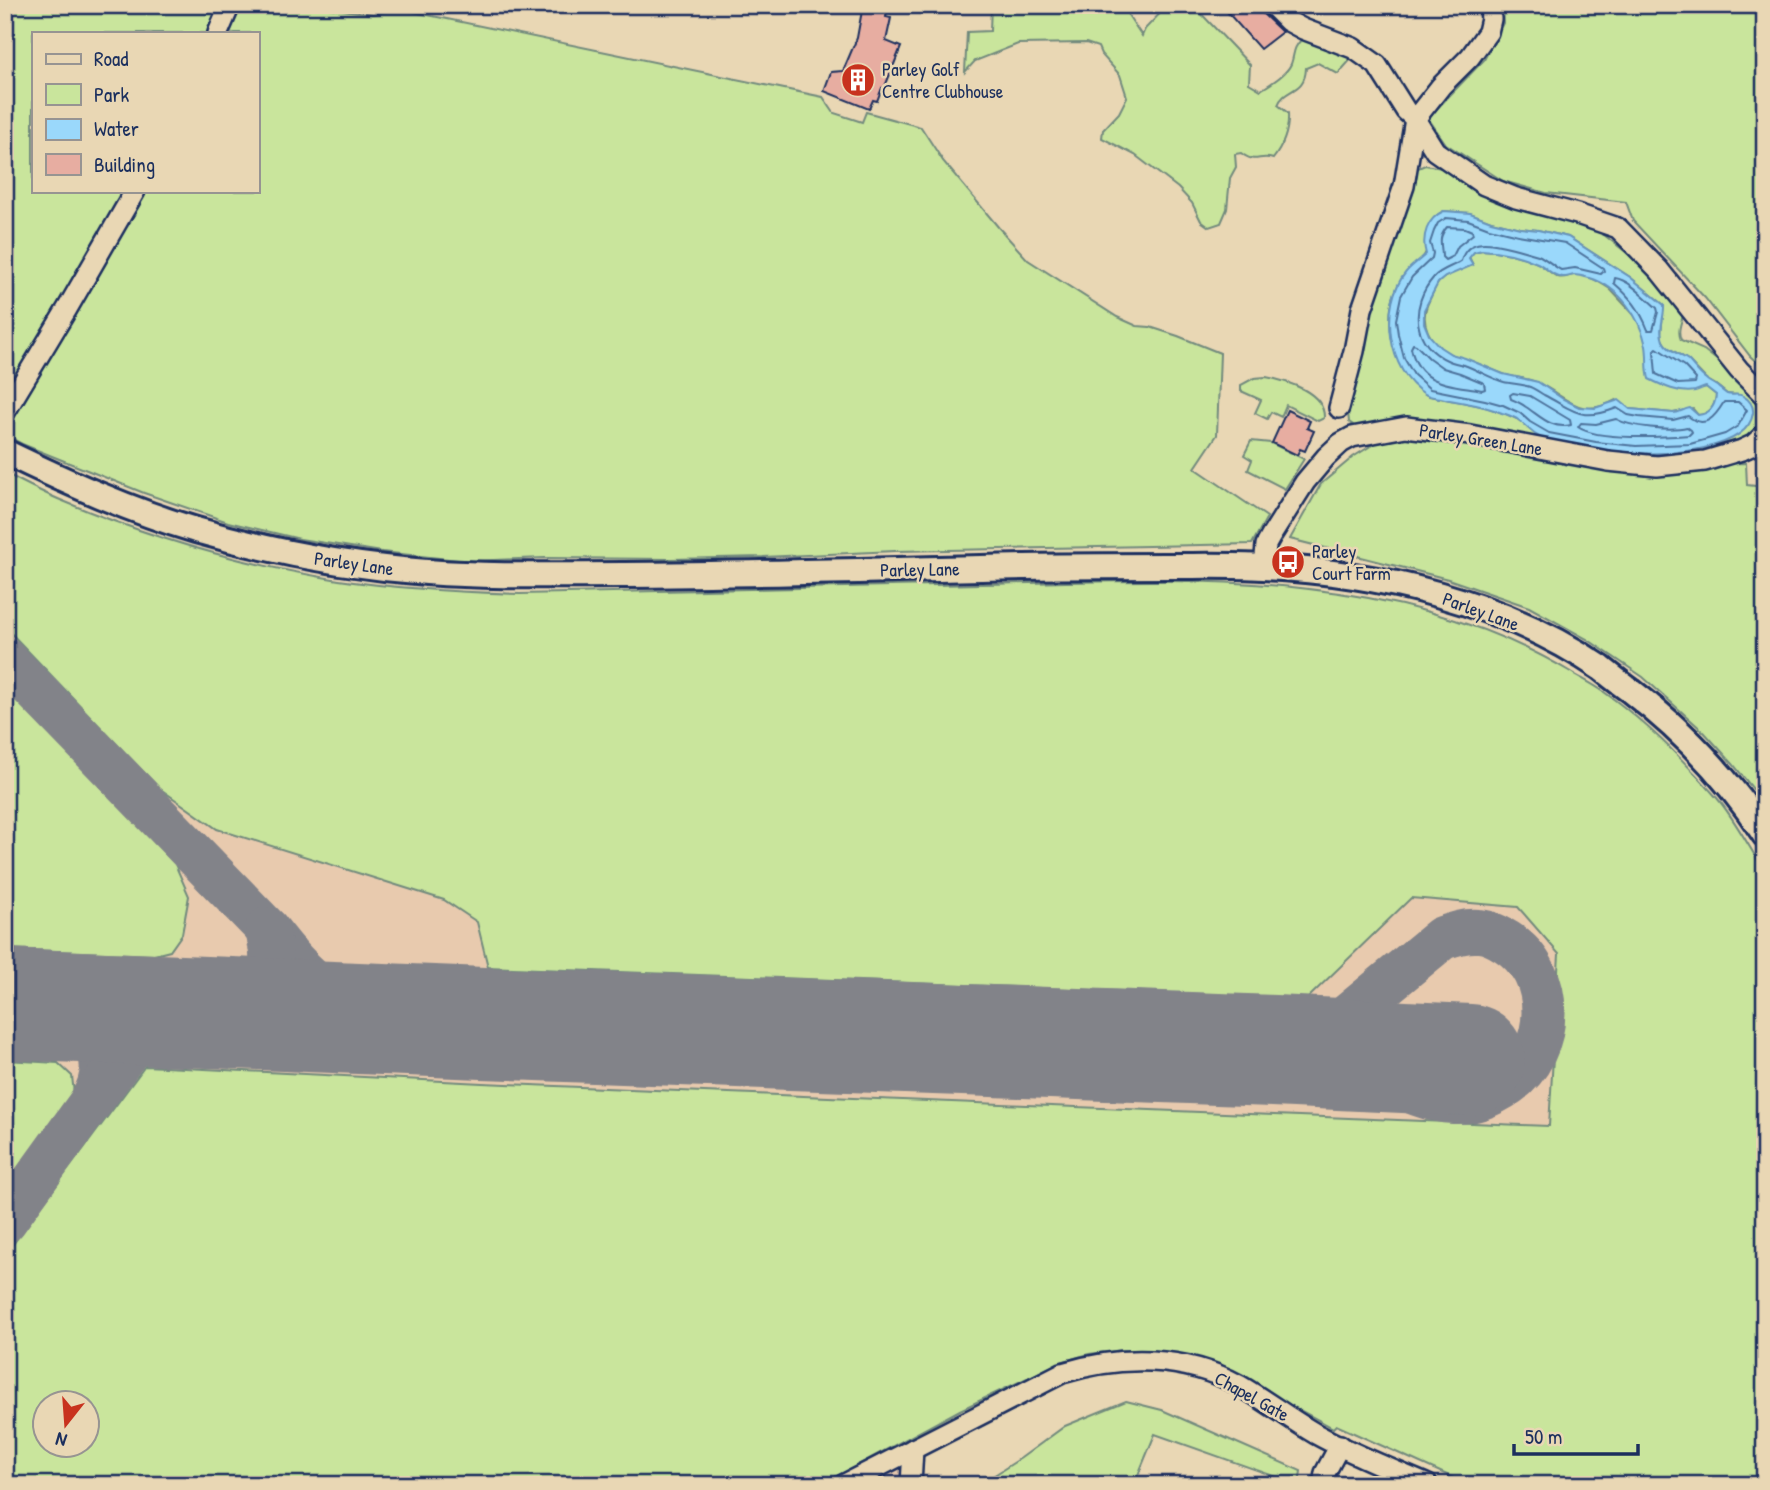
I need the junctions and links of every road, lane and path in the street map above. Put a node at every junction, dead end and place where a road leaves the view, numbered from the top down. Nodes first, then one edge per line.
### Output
1 (230, 5) edge
2 (1272, 5) edge
3 (1488, 5) edge
4 (218, 32) edge
5 (1415, 119) junction
6 (134, 192) edge
7 (1765, 396) edge
8 (1339, 408) dead end
9 (5, 412) edge
10 (1765, 434) edge
11 (5, 452) edge
12 (1264, 567) junction
13 (1765, 835) edge
14 (1340, 1445) junction
15 (913, 1449) junction
16 (843, 1485) edge
17 (911, 1485) edge
18 (1323, 1485) edge
19 (1429, 1485) edge

1 - 4 street
2 - 5 street
3 - 5 street
5 - 7 street
5 - 8 street
6 - 9 street
10 - 12 street, Parley Green Lane
11 - 12 main road, Parley Lane
12 - 13 main road, Parley Lane
14 - 15 street, Chapel Gate
14 - 18 street
14 - 19 street, Chapel Gate
15 - 16 street, Chapel Gate
15 - 17 street

